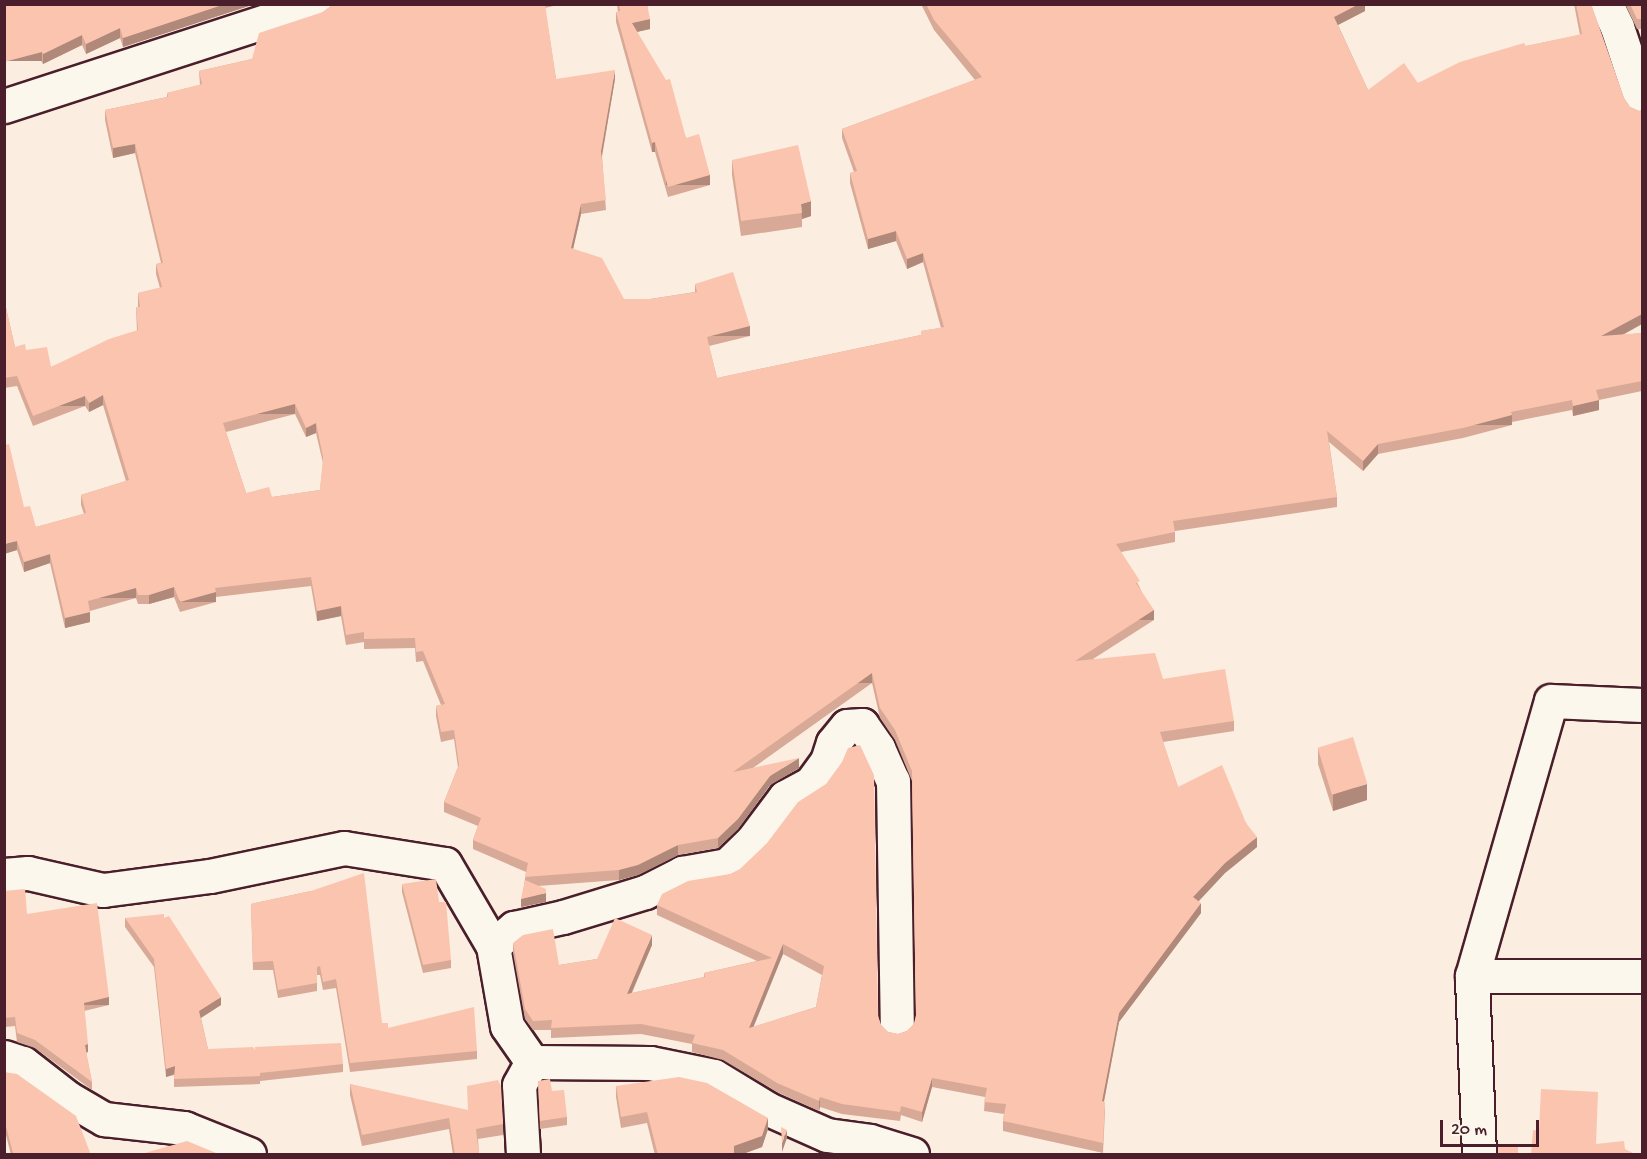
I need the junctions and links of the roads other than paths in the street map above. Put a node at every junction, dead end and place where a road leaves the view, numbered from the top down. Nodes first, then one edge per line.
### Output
1 (317, 4) edge
2 (1606, 4) edge
3 (1642, 102) edge
4 (4, 106) edge
5 (1642, 705) edge
6 (4, 875) edge
7 (493, 946) junction
8 (1472, 976) junction
9 (1642, 976) edge
10 (897, 1025) dead end
11 (4, 1057) edge
12 (532, 1062) junction
13 (249, 1155) edge
14 (523, 1155) edge
15 (912, 1155) edge
16 (1479, 1155) edge

1 - 4 street
2 - 3 street
5 - 8 street
6 - 7 street
7 - 10 street
7 - 12 street
8 - 9 street
8 - 16 street
11 - 13 street
12 - 14 street
12 - 15 street

